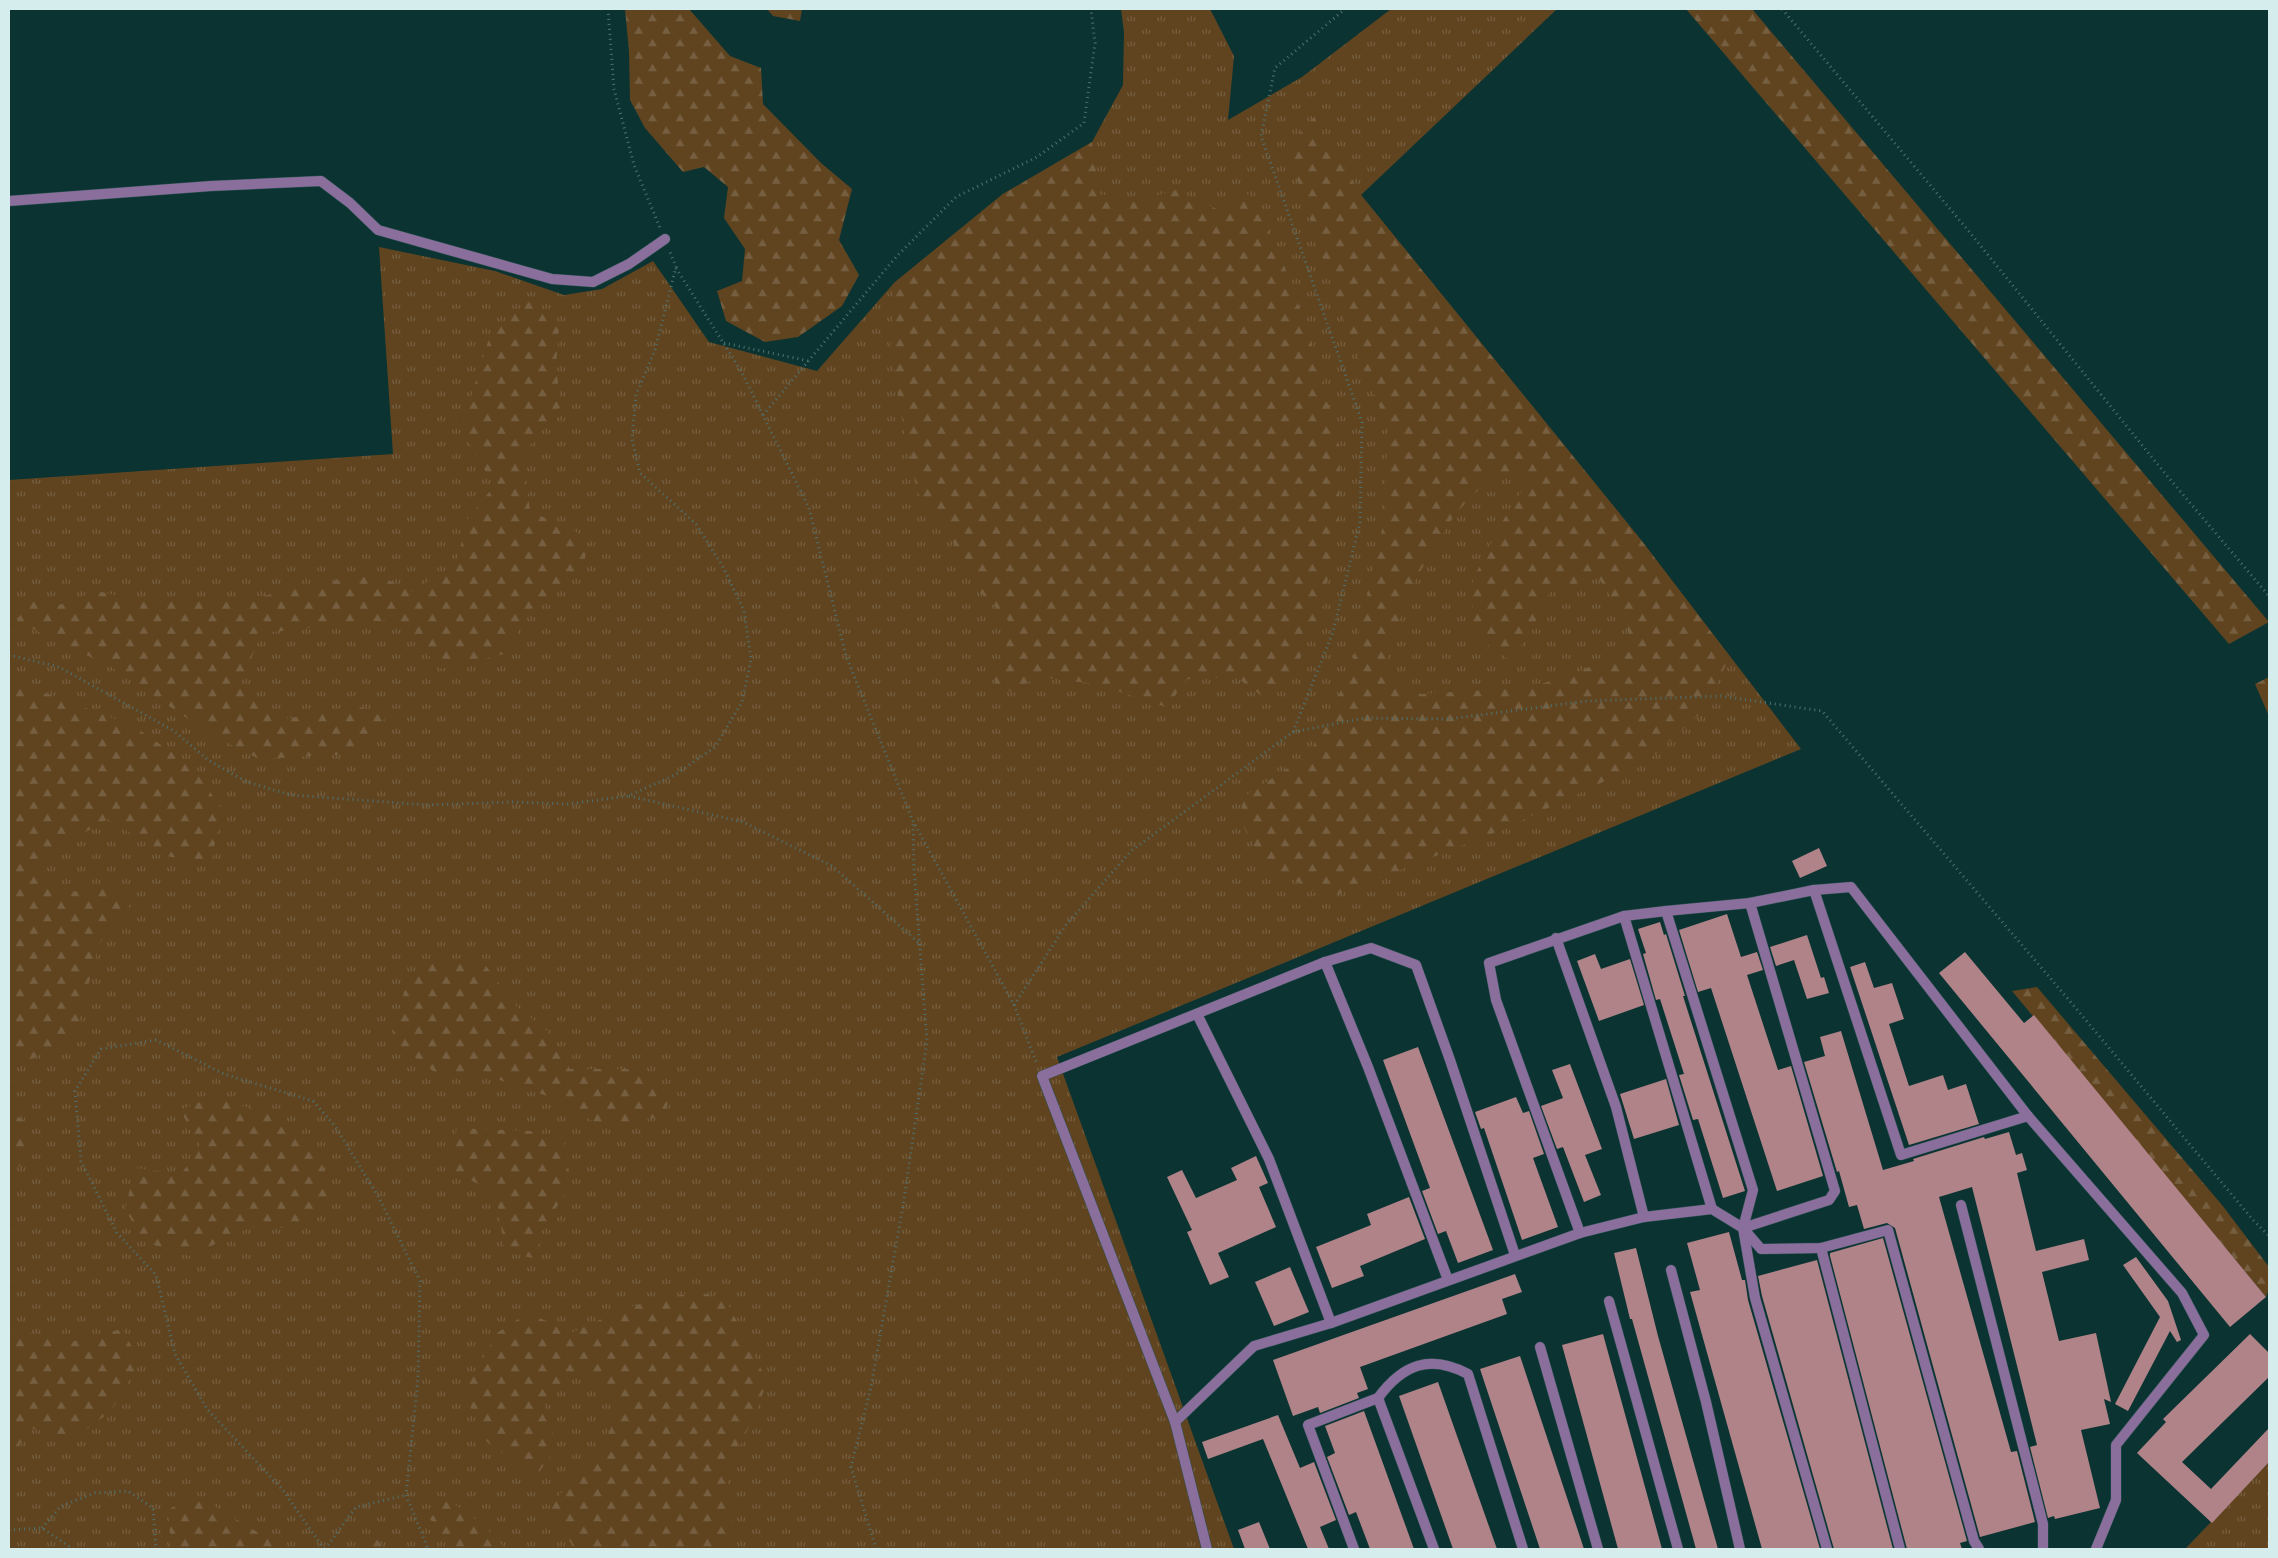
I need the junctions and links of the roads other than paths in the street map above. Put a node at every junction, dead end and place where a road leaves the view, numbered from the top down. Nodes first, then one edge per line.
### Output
1 (9, 201) edge
2 (665, 239) road end
3 (1814, 890) junction
4 (1750, 903) junction
5 (1666, 911) junction
6 (1624, 916) junction
7 (1556, 938) junction
8 (1325, 962) junction
9 (1197, 1014) junction
10 (2028, 1116) junction
11 (1960, 1205) dead end
12 (1712, 1209) junction
13 (1644, 1218) junction
14 (1743, 1228) junction
15 (1580, 1233) junction
16 (1821, 1248) junction
17 (1515, 1255) junction
18 (1671, 1270) dead end
19 (1448, 1280) junction
20 (1609, 1301) dead end
21 (1331, 1323) junction
22 (1540, 1347) dead end
23 (1378, 1398) junction
24 (1175, 1422) junction
25 (1207, 1549) edge
26 (1354, 1549) edge
27 (1434, 1549) edge
28 (1523, 1549) edge
29 (1598, 1549) edge
30 (1678, 1549) edge
31 (1740, 1549) edge
32 (1827, 1549) edge
33 (1900, 1549) edge
34 (1979, 1549) edge
35 (2042, 1549) edge
36 (2096, 1549) edge

1 - 2 lane
3 - 4 lane
3 - 10 lane
3 - 10 lane
4 - 5 lane
4 - 14 lane
5 - 6 lane
5 - 14 lane
6 - 7 lane
6 - 12 lane
7 - 13 lane
7 - 15 lane
8 - 9 lane
8 - 17 lane
8 - 19 lane
9 - 21 lane
9 - 24 lane
10 - 36 lane
11 - 35 lane
12 - 13 lane
12 - 14 lane
13 - 15 lane
14 - 16 lane
14 - 32 lane
15 - 17 lane
16 - 33 lane
16 - 34 lane
17 - 19 lane
18 - 31 lane
19 - 21 lane
20 - 30 lane
21 - 24 lane
22 - 29 lane
23 - 26 lane
23 - 27 lane
23 - 28 lane
24 - 25 lane

